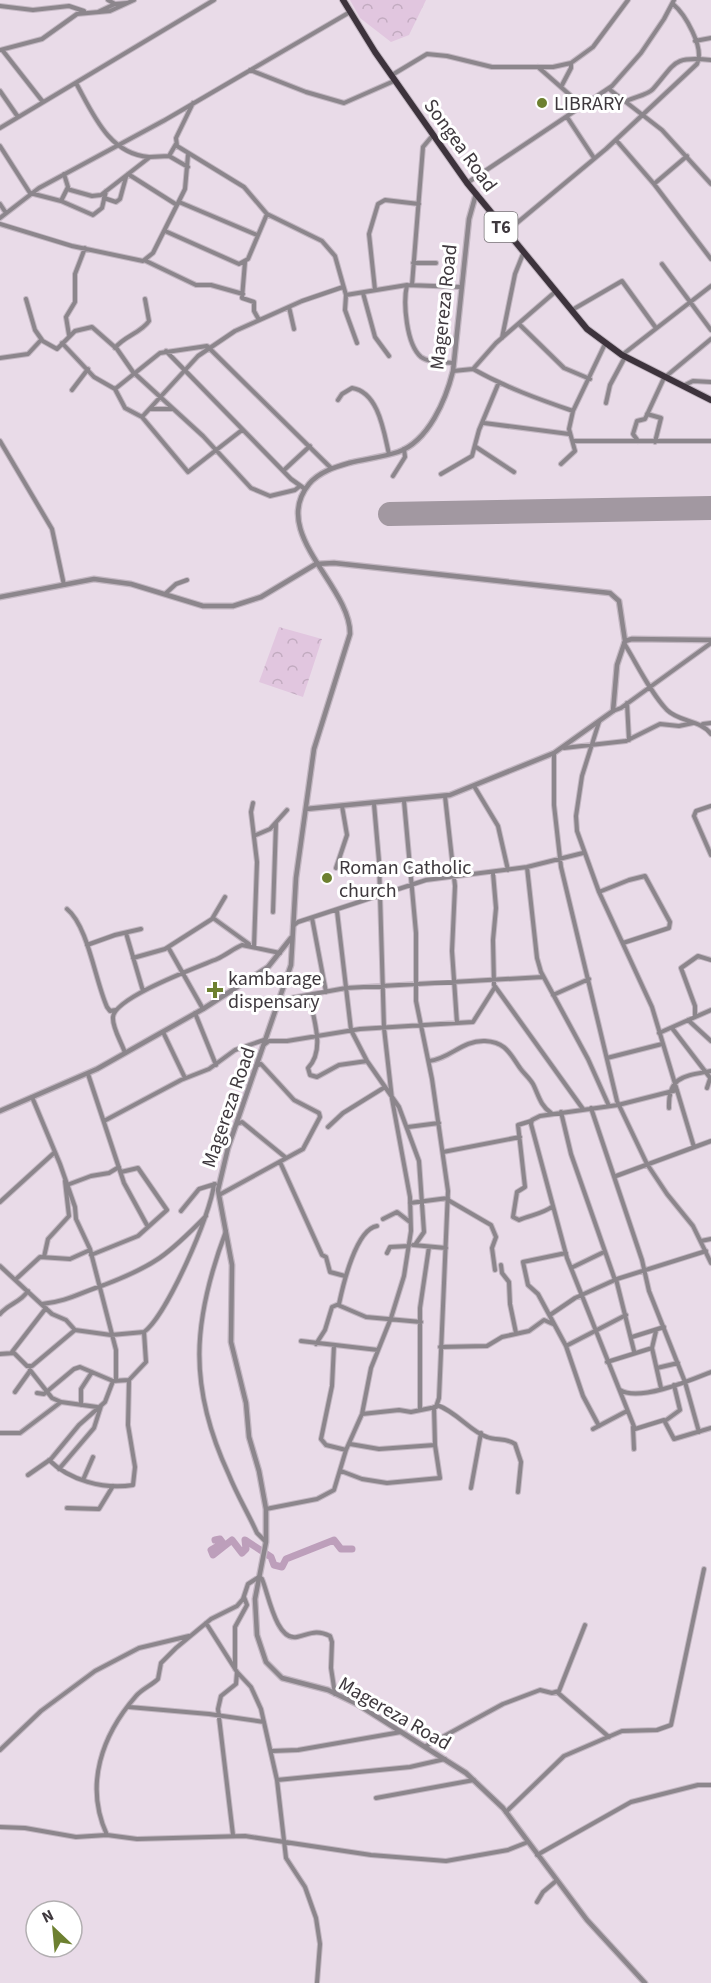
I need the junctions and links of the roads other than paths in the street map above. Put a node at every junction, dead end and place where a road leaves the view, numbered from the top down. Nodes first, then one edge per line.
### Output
1 (108, 0) edge
2 (134, 0) edge
3 (214, 0) edge
4 (343, 0) edge
5 (628, 0) edge
6 (673, 2) edge
7 (129, 3) junction
8 (115, 4) junction
9 (0, 6) edge
10 (86, 12) junction
11 (350, 12) junction
12 (97, 13) junction
13 (711, 38) edge
14 (695, 41) junction
15 (1, 50) edge
16 (699, 59) junction
17 (711, 60) edge
18 (571, 63) junction
19 (538, 67) junction
20 (250, 69) junction
21 (393, 78) junction
22 (76, 82) junction
23 (561, 87) junction
24 (609, 89) junction
25 (0, 92) edge
26 (627, 101) junction
27 (43, 102) junction
28 (193, 104) junction
29 (581, 109) junction
30 (644, 113) junction
31 (18, 117) junction
32 (567, 117) junction
33 (0, 128) edge
34 (433, 135) junction
35 (615, 140) junction
36 (176, 144) junction
37 (0, 146) edge
38 (115, 146) junction
39 (188, 154) junction
40 (169, 156) junction
41 (687, 156) junction
42 (150, 157) junction
43 (594, 158) junction
44 (188, 167) junction
45 (64, 174) junction
46 (127, 175) junction
47 (467, 183) junction
48 (654, 184) junction
49 (711, 184) edge
50 (67, 189) junction
51 (106, 191) junction
52 (30, 193) junction
53 (476, 194) junction
54 (104, 198) junction
55 (61, 201) junction
56 (0, 204) edge
57 (178, 204) junction
58 (419, 204) junction
59 (6, 213) junction
60 (267, 213) junction
61 (0, 218) edge
62 (0, 224) edge
63 (165, 231) junction
64 (506, 232) junction
65 (257, 235) junction
66 (85, 248) junction
67 (523, 254) junction
68 (711, 259) edge
69 (145, 260) junction
70 (245, 262) junction
71 (412, 263) junction
72 (436, 263) dead end
73 (662, 264) dead end
74 (409, 285) junction
75 (711, 286) edge
76 (343, 287) junction
77 (460, 287) junction
78 (375, 290) junction
79 (555, 292) junction
80 (363, 293) junction
81 (243, 294) junction
82 (346, 295) junction
83 (26, 299) dead end
84 (146, 299) dead end
85 (690, 303) junction
86 (289, 307) junction
87 (571, 311) junction
88 (259, 320) junction
89 (520, 325) junction
90 (656, 328) junction
91 (294, 329) dead end
92 (711, 330) edge
93 (69, 335) junction
94 (502, 339) junction
95 (711, 339) edge
96 (43, 340) junction
97 (357, 343) dead end
98 (62, 344) junction
99 (605, 344) junction
100 (116, 348) junction
101 (212, 348) junction
102 (166, 351) junction
103 (389, 356) dead end
104 (624, 356) junction
105 (0, 358) edge
106 (453, 363) junction
107 (88, 369) junction
108 (473, 369) junction
109 (184, 371) junction
110 (453, 371) junction
111 (133, 372) junction
112 (664, 378) junction
113 (590, 380) junction
114 (499, 382) junction
115 (711, 382) edge
116 (682, 387) junction
117 (72, 390) dead end
118 (115, 390) junction
119 (160, 399) junction
120 (338, 400) dead end
121 (711, 400) edge
122 (606, 403) dead end
123 (151, 409) junction
124 (171, 409) junction
125 (573, 411) junction
126 (647, 414) junction
127 (142, 417) junction
128 (483, 423) junction
129 (242, 430) junction
130 (569, 434) junction
131 (0, 441) edge
132 (573, 441) junction
133 (638, 441) junction
134 (711, 441) edge
135 (582, 442) junction
136 (655, 442) junction
137 (310, 446) junction
138 (476, 447) junction
139 (575, 448) junction
140 (404, 449) junction
141 (215, 450) junction
142 (389, 454) junction
143 (561, 464) dead end
144 (331, 468) junction
145 (283, 471) junction
146 (514, 472) dead end
147 (441, 474) dead end
148 (393, 476) dead end
149 (303, 488) junction
150 (316, 564) junction
151 (187, 580) dead end
152 (64, 586) junction
153 (165, 595) junction
154 (0, 597) edge
155 (711, 641) edge
156 (624, 642) junction
157 (652, 686) junction
158 (627, 703) junction
159 (613, 711) junction
160 (599, 722) junction
161 (693, 723) junction
162 (711, 723) edge
163 (702, 725) junction
164 (711, 734) edge
165 (629, 740) junction
166 (592, 744) junction
167 (564, 748) junction
168 (554, 753) junction
169 (474, 786) junction
170 (445, 796) junction
171 (404, 801) junction
172 (253, 803) dead end
173 (374, 804) junction
174 (342, 806) junction
175 (711, 806) edge
176 (306, 809) junction
177 (287, 810) dead end
178 (276, 823) junction
179 (255, 836) junction
180 (583, 853) junction
181 (711, 855) edge
182 (560, 857) junction
183 (527, 867) junction
184 (336, 868) dead end
185 (508, 870) junction
186 (493, 873) junction
187 (453, 878) junction
188 (411, 885) junction
189 (599, 892) junction
190 (379, 896) junction
191 (225, 897) dead end
192 (67, 909) dead end
193 (337, 910) junction
194 (273, 912) dead end
195 (213, 918) junction
196 (312, 918) junction
197 (294, 926) junction
198 (141, 929) dead end
199 (126, 933) junction
200 (291, 938) junction
201 (623, 943) junction
202 (87, 945) junction
203 (253, 945) junction
204 (168, 947) junction
205 (280, 953) junction
206 (133, 958) junction
207 (711, 960) edge
208 (183, 974) junction
209 (543, 977) junction
210 (589, 979) junction
211 (494, 980) junction
212 (454, 981) junction
213 (417, 984) junction
214 (381, 986) junction
215 (495, 987) junction
216 (346, 988) junction
217 (143, 991) junction
218 (326, 992) junction
219 (309, 995) junction
220 (553, 995) junction
221 (280, 1000) junction
222 (203, 1009) junction
223 (116, 1010) junction
224 (711, 1010) edge
225 (195, 1013) junction
226 (696, 1016) junction
227 (688, 1020) junction
228 (457, 1023) junction
229 (421, 1027) junction
230 (384, 1028) junction
231 (672, 1028) junction
232 (351, 1030) junction
233 (162, 1031) junction
234 (659, 1033) junction
235 (317, 1036) junction
236 (710, 1039) edge
237 (265, 1044) junction
238 (662, 1044) junction
239 (126, 1053) junction
240 (607, 1058) junction
241 (367, 1061) junction
242 (429, 1061) junction
243 (216, 1065) junction
244 (258, 1065) junction
245 (711, 1071) edge
246 (704, 1072) junction
247 (88, 1074) junction
248 (184, 1078) junction
249 (710, 1078) edge
250 (675, 1082) junction
251 (386, 1087) junction
252 (707, 1089) dead end
253 (677, 1090) junction
254 (669, 1092) junction
255 (391, 1095) junction
256 (32, 1096) junction
257 (618, 1105) junction
258 (609, 1106) junction
259 (591, 1108) junction
260 (669, 1108) dead end
261 (583, 1109) junction
262 (0, 1112) edge
263 (561, 1113) junction
264 (552, 1114) junction
265 (104, 1121) junction
266 (531, 1121) junction
267 (439, 1123) junction
268 (237, 1124) junction
269 (328, 1127) dead end
270 (408, 1127) junction
271 (520, 1137) junction
272 (711, 1141) edge
273 (694, 1147) junction
274 (55, 1152) junction
275 (443, 1152) junction
276 (285, 1157) junction
277 (280, 1162) junction
278 (647, 1164) junction
279 (120, 1169) junction
280 (616, 1176) junction
281 (66, 1183) junction
282 (216, 1184) junction
283 (218, 1195) junction
284 (448, 1199) junction
285 (0, 1202) edge
286 (423, 1202) junction
287 (410, 1203) junction
288 (553, 1206) junction
289 (181, 1211) dead end
290 (207, 1215) junction
291 (383, 1219) dead end
292 (411, 1222) junction
293 (377, 1226) dead end
294 (148, 1227) junction
295 (226, 1231) junction
296 (711, 1239) edge
297 (701, 1241) junction
298 (411, 1245) junction
299 (429, 1247) junction
300 (446, 1248) junction
301 (90, 1249) junction
302 (604, 1251) junction
303 (706, 1251) junction
304 (387, 1253) dead end
305 (566, 1253) junction
306 (91, 1255) junction
307 (44, 1257) junction
308 (711, 1263) edge
309 (501, 1265) dead end
310 (571, 1268) junction
311 (1, 1269) edge
312 (495, 1270) dead end
313 (645, 1270) junction
314 (345, 1276) junction
315 (15, 1280) junction
316 (616, 1280) junction
317 (100, 1286) junction
318 (27, 1291) junction
319 (581, 1296) junction
320 (338, 1305) junction
321 (44, 1306) junction
322 (0, 1314) edge
323 (626, 1314) junction
324 (550, 1315) junction
325 (391, 1318) junction
326 (421, 1322) junction
327 (553, 1324) junction
328 (664, 1327) junction
329 (595, 1329) junction
330 (75, 1330) junction
331 (656, 1330) junction
332 (144, 1332) junction
333 (517, 1334) junction
334 (111, 1335) junction
335 (632, 1337) junction
336 (301, 1341) dead end
337 (316, 1344) junction
338 (334, 1345) junction
339 (566, 1346) junction
340 (440, 1347) junction
341 (652, 1348) junction
342 (378, 1350) junction
343 (634, 1351) junction
344 (12, 1352) junction
345 (0, 1354) edge
346 (607, 1362) junction
347 (678, 1363) junction
348 (30, 1368) junction
349 (657, 1368) junction
350 (92, 1372) junction
351 (711, 1372) edge
352 (129, 1380) junction
353 (114, 1381) junction
354 (685, 1382) junction
355 (674, 1385) junction
356 (618, 1388) junction
357 (661, 1388) junction
358 (15, 1392) dead end
359 (48, 1392) junction
360 (37, 1393) dead end
361 (62, 1402) junction
362 (81, 1405) junction
363 (99, 1406) junction
364 (436, 1406) junction
365 (420, 1410) junction
366 (627, 1411) junction
367 (362, 1413) junction
368 (665, 1421) junction
369 (633, 1424) junction
370 (599, 1426) junction
371 (711, 1428) edge
372 (593, 1429) dead end
373 (699, 1432) junction
374 (0, 1433) edge
375 (481, 1433) junction
376 (350, 1444) junction
377 (435, 1445) junction
378 (634, 1449) dead end
379 (346, 1450) junction
380 (93, 1457) dead end
381 (49, 1460) junction
382 (59, 1469) junction
383 (341, 1471) junction
384 (28, 1475) dead end
385 (83, 1480) junction
386 (113, 1486) junction
387 (471, 1488) dead end
388 (518, 1492) dead end
389 (67, 1508) dead end
390 (266, 1509) junction
391 (266, 1542) junction
392 (704, 1569) dead end
393 (259, 1577) junction
394 (244, 1596) junction
395 (206, 1623) junction
396 (585, 1625) dead end
397 (189, 1636) junction
398 (236, 1670) junction
399 (557, 1692) junction
400 (335, 1694) junction
401 (128, 1707) junction
402 (218, 1715) junction
403 (264, 1722) junction
404 (402, 1731) junction
405 (609, 1737) junction
406 (426, 1746) junction
407 (0, 1750) edge
408 (272, 1751) junction
409 (445, 1759) junction
410 (277, 1780) junction
411 (474, 1780) junction
412 (711, 1785) edge
413 (376, 1798) dead end
414 (506, 1812) junction
415 (0, 1827) edge
416 (107, 1835) junction
417 (233, 1835) junction
418 (285, 1842) junction
419 (528, 1842) junction
420 (537, 1855) junction
421 (556, 1881) junction
422 (537, 1902) dead end
423 (317, 1983) edge
424 (645, 1983) edge

1 - 8 street
2 - 7 street
3 - 22 street
4 - 11 highway, Songea Road / T6
5 - 18 street
6 - 14 street
6 - 24 street
7 - 8 street
7 - 12 street
8 - 12 street
9 - 10 street
10 - 12 street
10 - 15 street
11 - 20 street
11 - 21 highway, Songea Road / T6
13 - 14 street
14 - 16 street
15 - 27 street
16 - 17 street
16 - 26 street
16 - 30 street
18 - 19 street
18 - 23 street
19 - 21 street
19 - 23 street
20 - 21 street
20 - 28 street
21 - 34 highway, Songea Road / T6
22 - 27 street
22 - 38 street
23 - 29 street
24 - 26 street
24 - 29 street
25 - 31 street
26 - 30 street
27 - 31 street
28 - 36 street
28 - 38 street
29 - 32 street
30 - 35 street
30 - 41 street
31 - 33 street
32 - 43 street
32 - 47 street
34 - 47 highway, Songea Road / T6
34 - 58 street
35 - 43 street
35 - 48 street
36 - 39 street
36 - 40 street
37 - 52 street
38 - 42 street
38 - 45 street
39 - 44 street
39 - 60 street
40 - 42 street
40 - 44 street
41 - 48 street
41 - 49 street
42 - 46 street
43 - 64 street
44 - 57 street
45 - 50 street
45 - 52 street
46 - 51 street
46 - 54 street
46 - 57 street
47 - 53 highway, Songea Road / T6
48 - 68 street
50 - 51 street
50 - 55 street
51 - 54 street
52 - 55 street
52 - 59 street
53 - 64 highway, Songea Road / T6
53 - 77 street, Magereza Road
54 - 55 street
56 - 59 street
57 - 63 street
57 - 65 street
58 - 71 street
58 - 78 street
59 - 61 street
60 - 65 street
60 - 76 street
62 - 66 street
63 - 69 street
63 - 70 street
64 - 67 highway, Songea Road / T6
65 - 70 street
66 - 69 street
66 - 93 street
67 - 79 highway, Songea Road / T6
67 - 94 street
69 - 81 street
70 - 81 street
71 - 72 street
71 - 74 street
73 - 85 street
74 - 77 street
74 - 78 street
74 - 106 street
75 - 85 street
76 - 82 street
76 - 86 street
77 - 106 street, Magereza Road
78 - 80 street
79 - 87 highway, Songea Road / T6
79 - 89 street
80 - 82 street
80 - 103 street
81 - 88 street
82 - 97 street
83 - 96 street
84 - 100 street
85 - 90 street
85 - 92 street
86 - 88 street
86 - 91 street
87 - 90 street
87 - 99 highway, Songea Road / T6
88 - 101 street
89 - 94 street
89 - 113 street
90 - 104 street
93 - 98 street
93 - 100 street
94 - 108 street
95 - 112 street
96 - 98 street
96 - 105 street
98 - 107 street
99 - 104 highway, Songea Road / T6
99 - 113 street
100 - 111 street
101 - 102 street
101 - 109 street
101 - 137 street
102 - 109 street
102 - 111 street
104 - 112 highway, Songea Road / T6
104 - 122 street
106 - 110 street, Magereza Road
107 - 117 street
107 - 118 street
108 - 110 street
108 - 114 street
109 - 119 street
109 - 129 street
110 - 140 street, Magereza Road
111 - 118 street
111 - 119 street
112 - 116 highway, Songea Road / T6
112 - 126 street
113 - 125 street
114 - 125 street
114 - 128 street
115 - 116 street
116 - 121 highway, Songea Road / T6
118 - 127 street
119 - 123 street
119 - 124 street
120 - 142 street
123 - 124 street
123 - 127 street
124 - 141 street
125 - 130 street
126 - 133 street
126 - 136 street
127 - 141 street
128 - 130 street
128 - 138 street
129 - 141 street
129 - 145 street
130 - 132 street
131 - 152 street
132 - 135 street
132 - 139 street
133 - 135 street
133 - 136 street
134 - 136 street
135 - 139 street
137 - 144 street
137 - 145 street
138 - 146 street
138 - 147 street
139 - 143 street
140 - 142 street, Magereza Road
140 - 148 street
141 - 149 street
142 - 144 street, Magereza Road
144 - 149 street, Magereza Road
145 - 149 street
149 - 150 street, Magereza Road
150 - 153 street
150 - 156 street
150 - 176 street, Magereza Road
151 - 153 street
152 - 153 street
152 - 154 street
155 - 156 street
155 - 157 street
156 - 157 street
156 - 159 street
157 - 158 street
157 - 161 street
158 - 159 street
158 - 165 street
159 - 160 street
160 - 166 street
160 - 167 street
161 - 163 street
161 - 165 street
162 - 163 street
163 - 164 street
165 - 166 street
166 - 167 street
166 - 180 street
167 - 168 street
168 - 169 street
168 - 182 street
169 - 170 street
169 - 185 street
170 - 171 street
170 - 187 street
171 - 173 street
171 - 188 street
172 - 179 street
173 - 174 street
173 - 190 street
174 - 176 street
174 - 184 street
175 - 181 street
176 - 197 street, Magereza Road
177 - 178 street
178 - 179 street
178 - 194 street
179 - 203 street
180 - 182 street
180 - 189 street
182 - 183 street
182 - 210 street
183 - 185 street
183 - 209 street
185 - 186 street
186 - 187 street
186 - 211 street
187 - 188 street
187 - 212 street
188 - 190 street
188 - 213 street
189 - 201 street
189 - 201 street
190 - 193 street
190 - 214 street
191 - 195 street
192 - 202 street
193 - 196 street
193 - 216 street
195 - 203 street
195 - 204 street
196 - 197 street
196 - 218 street
197 - 200 street, Magereza Road
198 - 199 street
199 - 202 street
199 - 206 street
200 - 205 street
200 - 221 street, Magereza Road
201 - 234 street
202 - 223 street
203 - 205 street
203 - 208 street
204 - 206 street
204 - 208 street
205 - 222 street
206 - 217 street
207 - 226 street
208 - 217 street
208 - 222 street
209 - 211 street
209 - 220 street
210 - 220 street
210 - 240 street
211 - 212 street
211 - 215 street
212 - 213 street
212 - 228 street
213 - 214 street
213 - 229 street
214 - 216 street
214 - 230 street
215 - 228 street
215 - 261 street
216 - 218 street
216 - 232 street
217 - 223 street
218 - 219 street
219 - 221 street
219 - 235 street
220 - 258 street
221 - 237 street, Magereza Road
222 - 225 street
223 - 239 street
224 - 226 street
225 - 233 street
225 - 243 street
226 - 227 street
227 - 231 street
227 - 236 street
228 - 229 street
229 - 230 street
229 - 242 street
230 - 232 street
230 - 255 street
231 - 234 street
231 - 246 street
232 - 235 street
232 - 241 street
233 - 239 street
233 - 248 street
234 - 238 street
235 - 237 street
235 - 241 street
237 - 243 street
237 - 244 street, Magereza Road
238 - 240 street
238 - 250 street
239 - 247 street
240 - 257 street
241 - 251 street
242 - 264 street
242 - 267 street
243 - 248 street
244 - 268 street, Magereza Road
244 - 276 street
245 - 246 street
246 - 249 street
246 - 250 street
247 - 256 street
247 - 265 street
248 - 265 street
249 - 252 street
250 - 253 street
250 - 254 street
251 - 255 street
251 - 269 street
253 - 254 street
253 - 273 street
254 - 257 street
254 - 260 street
255 - 270 street
255 - 287 street
256 - 262 street
256 - 274 street
257 - 258 street
257 - 278 street
258 - 259 street
259 - 261 street
259 - 280 street
261 - 263 street
263 - 264 street
263 - 302 street
264 - 266 street
265 - 279 street
266 - 271 street
266 - 288 street
267 - 270 street
267 - 275 street
268 - 276 street
268 - 282 street, Magereza Road
270 - 286 street
271 - 275 street
271 - 288 street
272 - 273 street
273 - 278 street
274 - 281 street
274 - 285 street
275 - 284 street
276 - 277 street
277 - 283 street
277 - 314 street
278 - 280 street
278 - 297 street
279 - 281 street
279 - 294 street
279 - 294 street
280 - 313 street
281 - 301 street
281 - 307 street
282 - 283 street, Magereza Road
282 - 289 street
282 - 290 street
283 - 295 street, Magereza Road
284 - 286 street
284 - 300 street
284 - 312 street
286 - 287 street
286 - 298 street
287 - 292 street
288 - 305 street
290 - 317 street
290 - 332 street
291 - 292 street
292 - 298 street
293 - 314 street
294 - 306 street
295 - 390 street, Magereza Road
295 - 391 street
296 - 297 street
297 - 303 street
298 - 299 street
298 - 304 street
298 - 325 street
299 - 300 street
299 - 326 street
300 - 340 street
301 - 306 street
301 - 307 street
302 - 310 street
302 - 316 street
303 - 308 street
303 - 313 street
305 - 310 street
305 - 324 street
306 - 317 street
307 - 315 street
309 - 333 street
310 - 319 street
311 - 315 street
313 - 316 street
313 - 328 street
314 - 320 street
315 - 318 street
316 - 319 street
316 - 323 street
317 - 321 street
317 - 334 street
318 - 321 street
318 - 322 street
319 - 324 street
319 - 329 street
320 - 325 street
320 - 337 street
321 - 330 street
321 - 344 street
323 - 329 street
323 - 335 street
324 - 327 street
325 - 326 street
325 - 342 street
326 - 365 street
327 - 333 street
327 - 339 street
328 - 331 street
328 - 347 street
329 - 339 street
329 - 346 street
330 - 334 street
330 - 348 street
331 - 335 street
331 - 341 street
332 - 334 street
332 - 352 street
333 - 340 street
334 - 353 street
335 - 343 street
336 - 337 street
337 - 338 street
338 - 342 street
338 - 379 street
339 - 370 street
340 - 364 street
341 - 343 street
341 - 349 street
342 - 367 street
343 - 346 street
344 - 345 street
344 - 348 street
346 - 356 street
347 - 349 street
347 - 354 street
348 - 358 street
348 - 359 street
349 - 357 street
350 - 353 street
350 - 359 street
350 - 362 street
351 - 354 street
352 - 353 street
352 - 386 street
353 - 363 street
354 - 355 street
354 - 373 street
355 - 357 street
355 - 368 street
356 - 357 street
356 - 366 street
359 - 360 street
359 - 361 street
361 - 362 street
361 - 374 street
362 - 363 street
363 - 381 street
363 - 382 street
364 - 365 street
364 - 375 street
364 - 377 street
365 - 367 street
366 - 369 street
366 - 370 street
367 - 376 street
368 - 369 street
368 - 373 street
369 - 378 street
370 - 372 street
371 - 373 street
375 - 387 street
375 - 388 street
376 - 377 street
376 - 379 street
377 - 383 street
379 - 383 street
380 - 385 street
381 - 382 street
381 - 384 street
382 - 385 street
383 - 390 street
385 - 386 street
386 - 389 street
390 - 391 street, Magereza Road
391 - 393 street, Magereza Road
392 - 405 street
393 - 394 street
393 - 400 street, Magereza Road
393 - 400 street
394 - 395 street
394 - 398 street
395 - 397 street
395 - 398 street
396 - 399 street
397 - 401 street
397 - 407 street
398 - 402 street
398 - 403 street
399 - 405 street
399 - 406 street
400 - 404 street, Magereza Road
401 - 402 street
401 - 416 street
402 - 403 street
402 - 417 street
403 - 408 street
404 - 406 street, Magereza Road
404 - 408 street
405 - 414 street
406 - 409 street, Magereza Road
408 - 410 street
409 - 410 street
409 - 411 street, Magereza Road
410 - 418 street
411 - 413 street
411 - 414 street, Magereza Road
412 - 420 street
414 - 419 street, Magereza Road
415 - 416 street
416 - 417 street
417 - 418 street
418 - 419 street
418 - 423 street
419 - 420 street, Magereza Road
420 - 421 street, Magereza Road
421 - 422 street
421 - 424 street, Magereza Road

